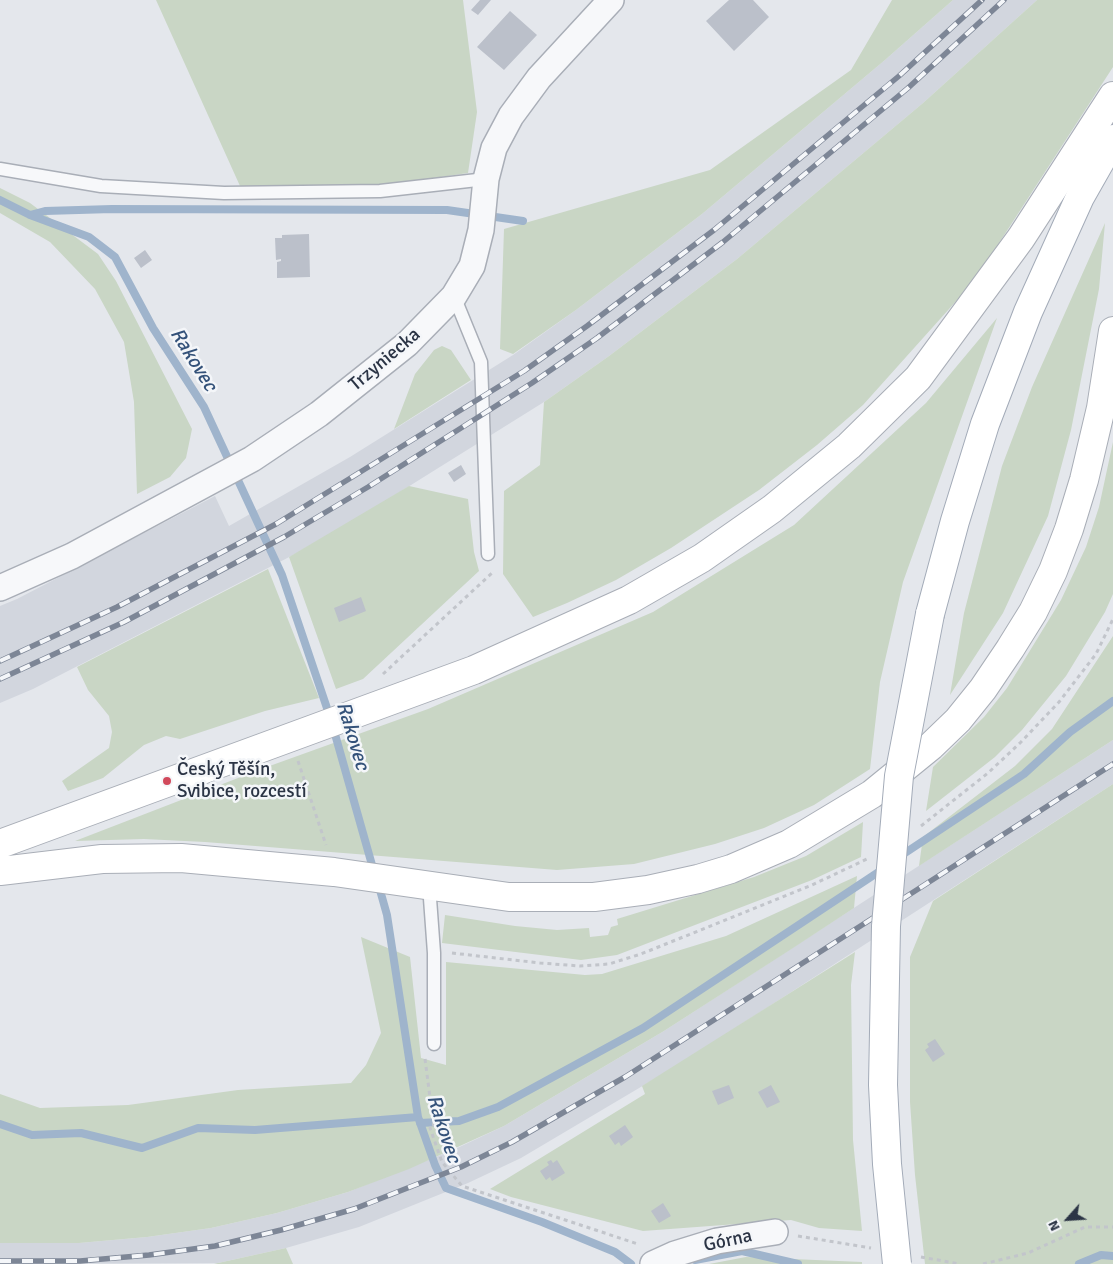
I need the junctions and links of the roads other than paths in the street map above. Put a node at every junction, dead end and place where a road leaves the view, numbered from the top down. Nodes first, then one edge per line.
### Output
1 (611, 0) edge
2 (1113, 96) edge
3 (1113, 139) edge
4 (0, 169) edge
5 (485, 188) junction
6 (454, 296) junction
7 (1113, 330) edge
8 (488, 554) road end
9 (0, 588) edge
10 (0, 844) edge
11 (0, 871) edge
12 (430, 885) junction
13 (434, 1044) road end
14 (775, 1232) dead end
15 (645, 1257) edge
16 (897, 1264) edge

1 - 5 street
2 - 10 main road
3 - 16 main road, bridge
4 - 5 lane
5 - 6 street, Trzyniecka
6 - 8 lane
6 - 9 street, Trzyniecka
7 - 12 main road
11 - 12 main road
12 - 13 lane
14 - 15 street, Górna

